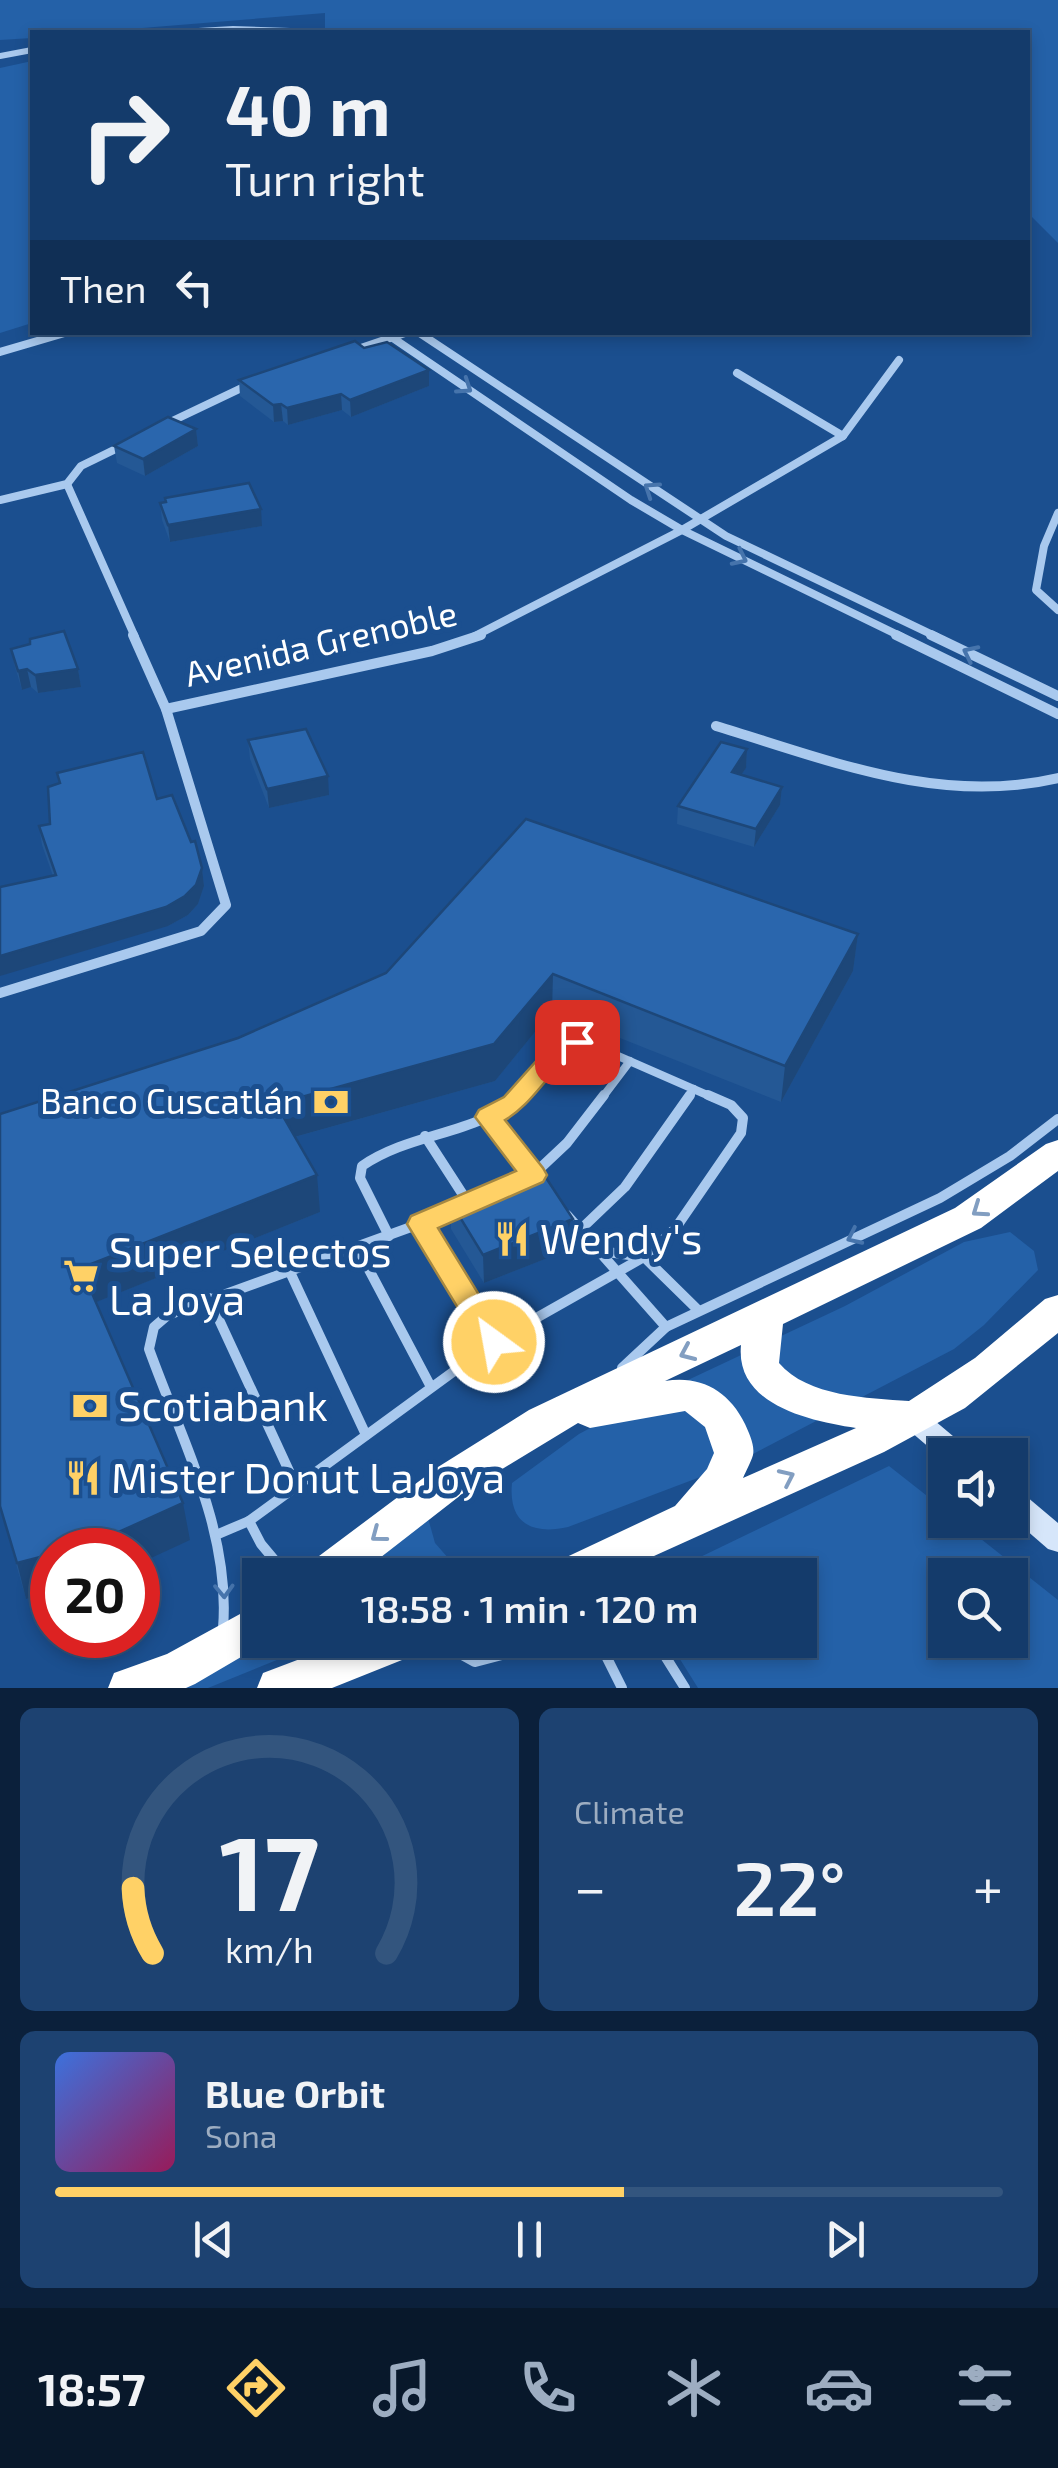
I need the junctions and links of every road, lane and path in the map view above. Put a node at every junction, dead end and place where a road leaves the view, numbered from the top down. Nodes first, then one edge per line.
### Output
1 (216, 30) edge
2 (262, 30) edge
3 (30, 50) edge
4 (0, 56) edge
5 (58, 335) edge
6 (388, 335) edge
7 (422, 335) edge
8 (0, 352) edge
9 (336, 356) edge
10 (899, 360) dead end
11 (737, 373) dead end
12 (262, 380) edge
13 (162, 426) edge
14 (843, 436) junction
15 (130, 442) edge
16 (67, 484) junction
17 (0, 500) edge
18 (1058, 513) edge
19 (700, 520) junction
20 (682, 530) junction
21 (1058, 610) edge
22 (1058, 696) edge
23 (166, 709) junction
24 (1058, 714) edge
25 (716, 726) dead end
26 (1058, 778) edge
27 (0, 992) edge
28 (630, 1062) junction
29 (694, 1089) junction
30 (488, 1117) junction
31 (1058, 1118) edge
32 (425, 1136) junction
33 (1058, 1153) edge
34 (533, 1175) junction
35 (518, 1183) edge
36 (545, 1189) edge
37 (486, 1198) edge
38 (556, 1202) edge
39 (470, 1206) junction
40 (421, 1224) junction
41 (580, 1230) junction
42 (388, 1236) junction
43 (357, 1247) junction
44 (600, 1250) junction
45 (644, 1257) junction
46 (289, 1270) junction
47 (616, 1277) junction
48 (209, 1298) junction
49 (698, 1310) junction
50 (1058, 1310) edge
51 (766, 1316) junction
52 (666, 1327) junction
53 (494, 1342) junction
54 (431, 1388) junction
55 (591, 1398) junction
56 (914, 1418) junction
57 (546, 1420) junction
58 (366, 1435) junction
59 (937, 1438) edge
60 (296, 1486) junction
61 (1028, 1515) edge
62 (690, 1516) junction
63 (249, 1521) junction
64 (216, 1534) junction
65 (1058, 1540) edge
66 (272, 1558) edge
67 (348, 1558) edge
68 (609, 1558) edge
69 (242, 1635) edge
70 (222, 1648) junction
71 (356, 1658) edge
72 (607, 1658) edge
73 (666, 1658) edge
74 (130, 1688) edge
75 (280, 1688) edge
76 (622, 1688) edge
77 (685, 1688) edge

1 - 2 street
3 - 4 street
5 - 8 street
6 - 9 street
6 -> 20 street
19 -> 7 street
10 - 14 street
11 - 14 street
12 - 13 street
14 - 19 street, Avenida Grenoble
15 - 16 street
16 - 17 street
16 - 23 street
18 - 21 street
19 - 20 street, Avenida Grenoble
22 -> 19 street
20 - 23 street, Avenida Grenoble
20 -> 24 street
23 - 27 street
25 - 26 street
28 - 29 lane
28 - 30 lane
28 - 34 lane
29 - 41 lane
29 - 45 lane
30 - 32 lane
30 - 34 lane
31 -> 49 lane
32 - 39 lane
32 - 42 lane
33 -> 51 highway
34 - 35 lane
34 - 36 lane
37 - 39 lane
38 - 41 lane
39 - 40 lane
40 - 42 lane
40 - 53 lane
41 - 44 lane
42 - 43 lane
43 - 46 lane
43 - 54 lane
44 - 45 lane
44 - 47 lane
45 - 47 lane
45 - 49 lane
46 - 48 lane
46 - 58 lane
47 - 52 lane
47 - 53 lane
48 - 60 lane
48 - 64 lane
49 - 52 lane
50 - 56 highway
51 -> 55 highway
51 - 56 highway
52 - 55 lane
53 - 54 lane
54 - 58 lane
55 - 57 highway
56 - 59 street
62 -> 56 highway
57 - 62 highway
57 -> 67 highway
58 - 60 lane
60 - 63 lane
61 - 65 street
62 - 68 highway
63 - 64 lane
63 - 66 lane
64 -> 70 lane
69 - 70 highway
70 - 74 highway
71 - 75 highway
72 - 76 lane
73 - 77 lane

